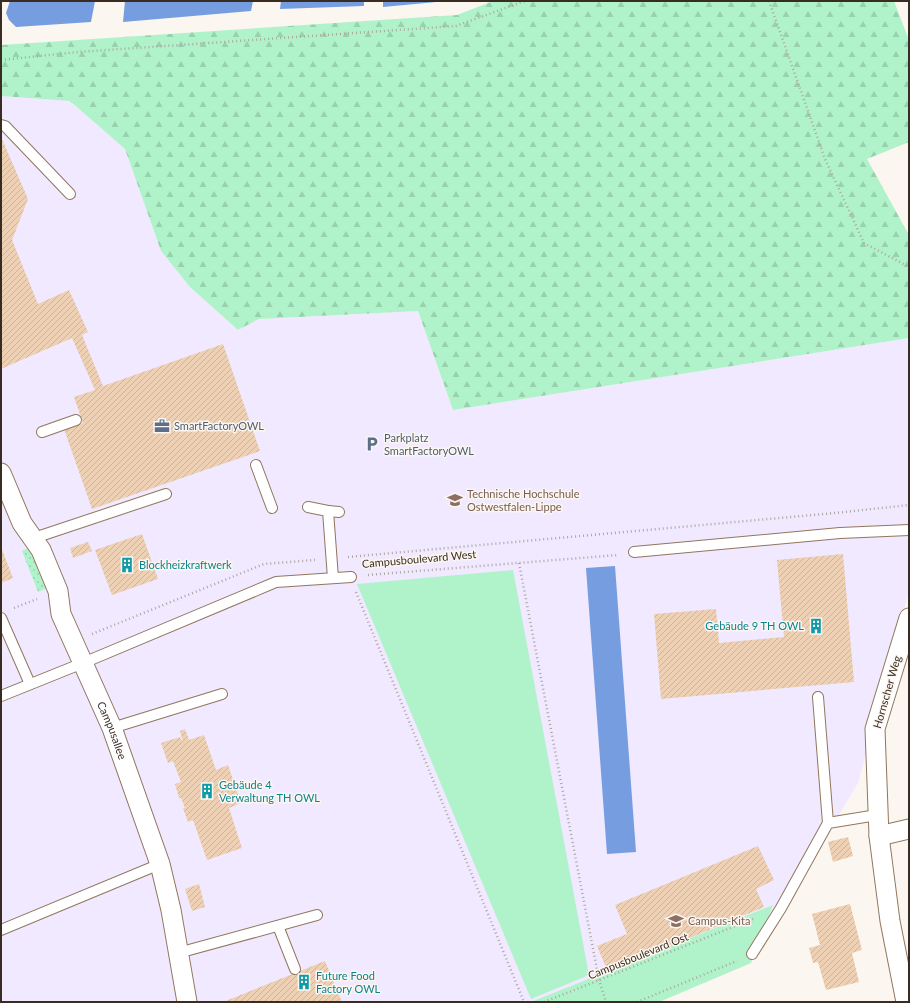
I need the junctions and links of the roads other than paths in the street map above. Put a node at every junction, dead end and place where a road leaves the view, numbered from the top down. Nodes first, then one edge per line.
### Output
1 (1, 125) edge
2 (70, 194) dead end
3 (76, 420) dead end
4 (42, 432) dead end
5 (256, 465) dead end
6 (1, 473) edge
7 (166, 494) dead end
8 (308, 507) dead end
9 (272, 508) dead end
10 (909, 530) edge
11 (34, 538) junction
12 (634, 552) road end
13 (350, 577) road end
14 (333, 578) junction
15 (1, 618) edge
16 (909, 618) edge
17 (83, 663) junction
18 (30, 684) junction
19 (222, 694) dead end
20 (1, 696) edge
21 (818, 697) dead end
22 (112, 728) junction
23 (878, 815) junction
24 (828, 823) junction
25 (909, 829) edge
26 (879, 836) junction
27 (160, 864) junction
28 (318, 915) dead end
29 (278, 926) junction
30 (1, 930) edge
31 (178, 953) junction
32 (752, 954) road end
33 (295, 969) dead end
34 (187, 1002) edge
35 (906, 1002) edge

1 - 2 lane
3 - 4 lane
5 - 9 lane
6 - 11 street, Campusallee
7 - 11 lane
8 - 14 lane
10 - 12 lane
11 - 17 street, Campusallee
13 - 14 lane, Campusboulevard West
14 - 17 lane, Campusboulevard West
15 - 18 lane
16 - 23 street, Hornscher Weg
17 - 18 lane, Campusboulevard West
17 - 22 street, Campusallee
18 - 20 lane, Campusboulevard West
19 - 22 lane
21 - 24 lane
22 - 27 street, Campusallee
23 - 24 lane
23 - 26 street, Hornscher Weg
24 - 32 lane
25 - 26 street
26 - 35 street
27 - 30 lane
27 - 31 street, Campusallee
28 - 29 lane
29 - 31 lane
29 - 33 lane
31 - 34 street, Campusallee

